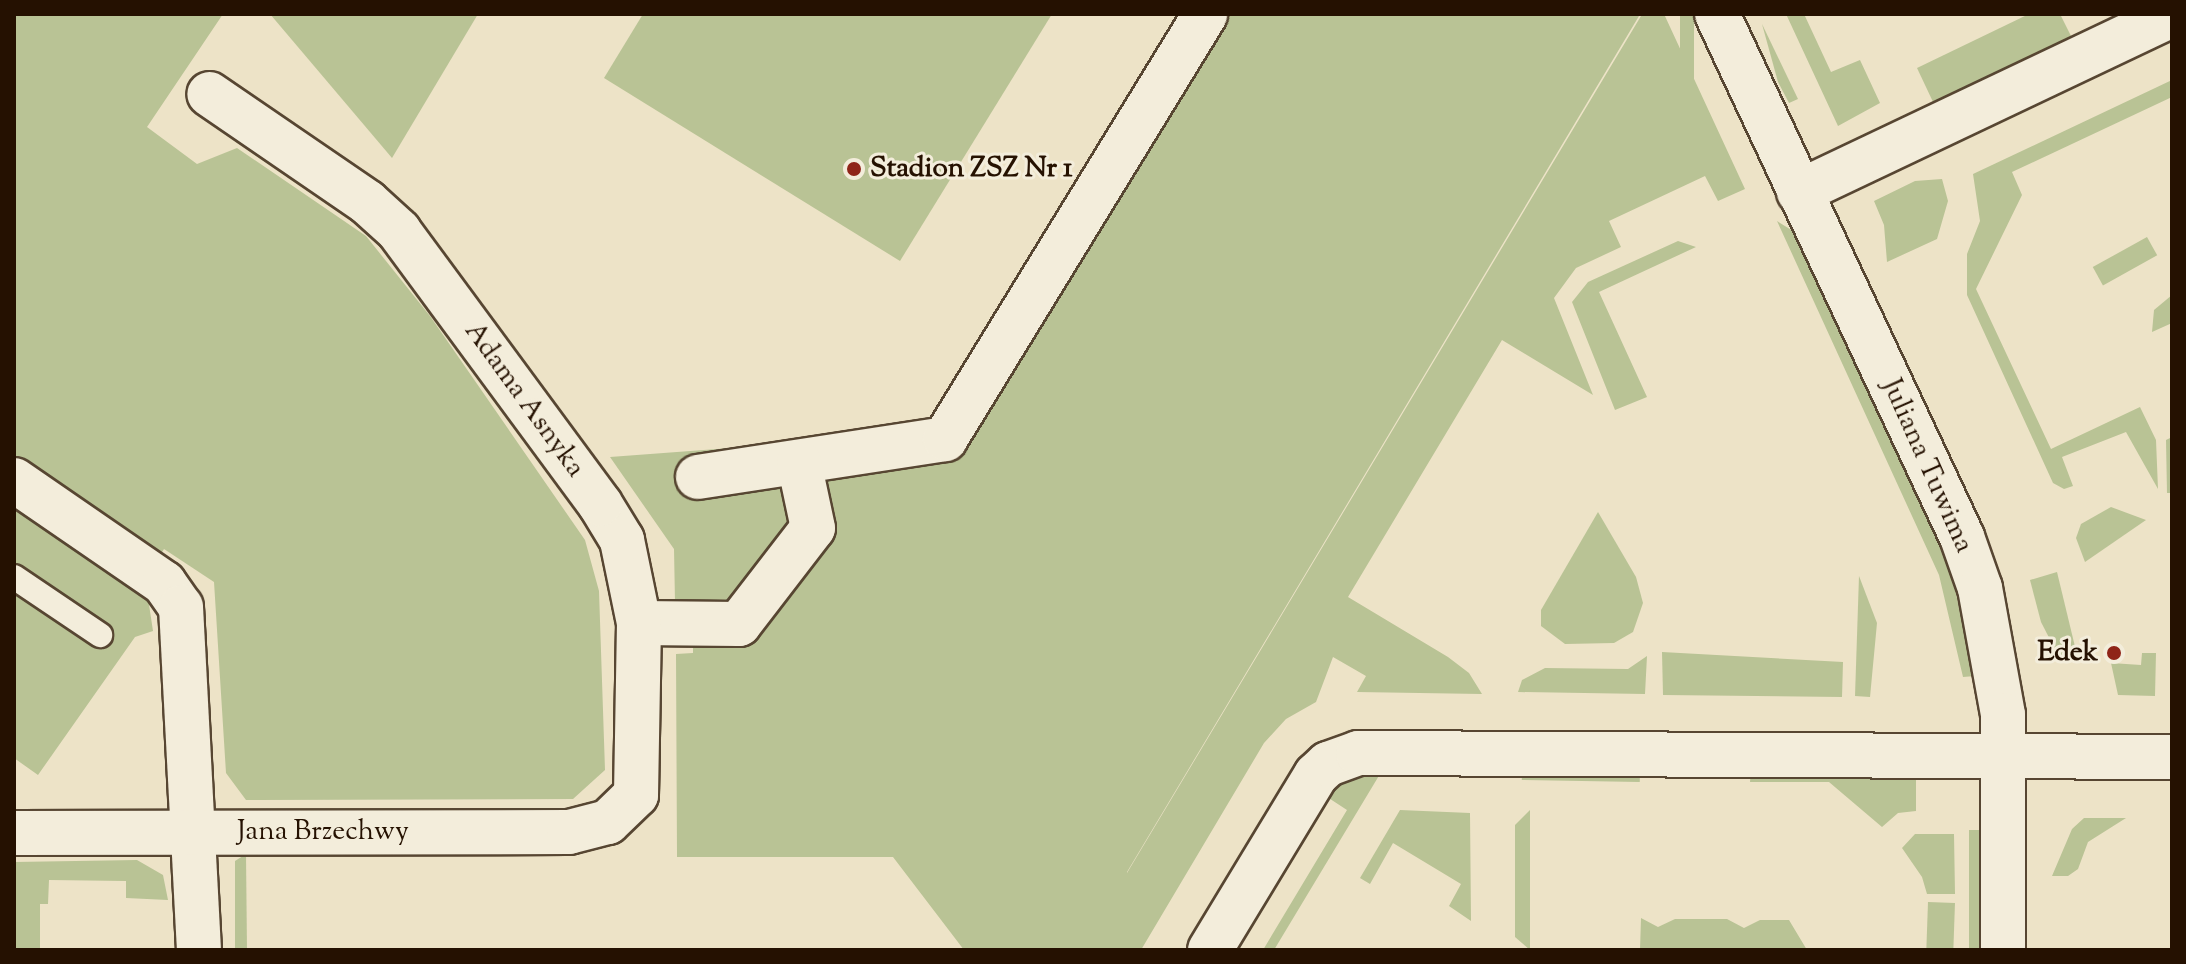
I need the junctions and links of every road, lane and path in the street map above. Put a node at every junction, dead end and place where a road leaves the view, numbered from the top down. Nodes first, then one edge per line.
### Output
1 (1205, 14) edge
2 (1717, 14) edge
3 (2172, 15) edge
4 (209, 94) dead end
5 (1799, 192) junction
6 (799, 462) junction
7 (698, 477) dead end
8 (14, 480) edge
9 (14, 577) edge
10 (639, 623) junction
11 (100, 635) dead end
12 (2004, 757) junction
13 (2172, 757) edge
14 (625, 808) joint
15 (193, 831) junction
16 (14, 833) edge
17 (199, 950) edge
18 (1210, 950) edge
19 (2003, 950) edge

1 - 6 street
2 - 5 street, Juliana Tuwima
3 - 5 street
4 - 10 street, Adama Asnyka
5 - 12 street, Juliana Tuwima
6 - 7 street
6 - 10 street
8 - 15 street
9 - 11 lane
10 - 14 street, Adama Asnyka
12 - 13 street
12 - 18 street
12 - 19 street, Juliana Tuwima
14 - 15 street, Jana Brzechwy
15 - 16 street, Jana Brzechwy
15 - 17 street

